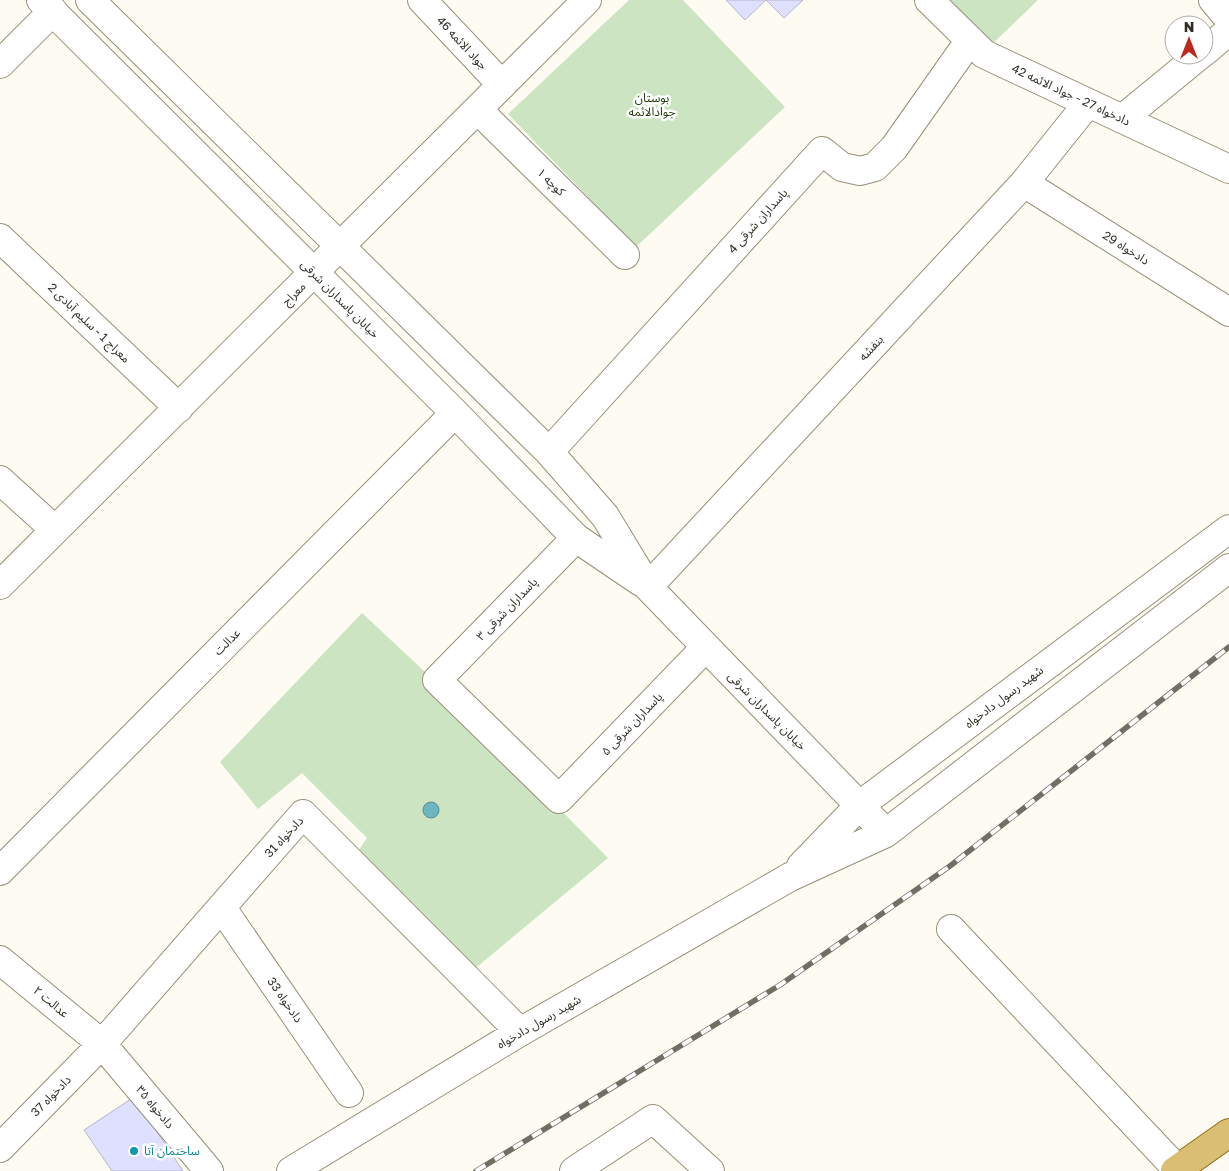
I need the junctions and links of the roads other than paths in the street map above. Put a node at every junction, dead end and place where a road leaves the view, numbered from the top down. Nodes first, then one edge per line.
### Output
1 (90, 0) edge
2 (422, 0) edge
3 (587, 0) edge
4 (929, 0) edge
5 (1213, 0) edge
6 (47, 6) edge
7 (1229, 19) edge
8 (1229, 31) edge
9 (970, 40) junction
10 (1214, 44) edge
11 (0, 64) edge
12 (1188, 65) edge
13 (502, 86) junction
14 (1088, 103) junction
15 (478, 110) junction
16 (1122, 119) junction
17 (1229, 170) edge
18 (1024, 183) junction
19 (0, 238) edge
20 (340, 248) junction
21 (625, 255) dead end
22 (315, 273) junction
23 (1229, 312) edge
24 (179, 408) junction
25 (455, 413) junction
26 (549, 452) junction
27 (0, 480) edge
28 (1229, 529) edge
29 (55, 530) junction
30 (576, 538) junction
31 (1229, 568) edge
32 (0, 585) edge
33 (648, 587) junction
34 (705, 648) junction
35 (559, 799) joint
36 (860, 805) junction
37 (886, 834) junction
38 (0, 871) edge
39 (790, 878) junction
40 (222, 908) junction
41 (951, 930) dead end
42 (0, 960) edge
43 (520, 1032) junction
44 (102, 1044) junction
45 (349, 1093) dead end
46 (1229, 1133) edge
47 (0, 1148) edge
48 (1176, 1170) edge
49 (209, 1171) edge
50 (291, 1171) edge
51 (574, 1171) edge
52 (710, 1171) edge

1 - 20 street, خیابان پاسداران شرقی
2 - 13 street, جواد الائمه 46
3 - 13 street, معراج
4 - 9 street, دادخواه 27 - جواد الائمه 42
5 - 7 street
6 - 11 street
6 - 22 street, خیابان پاسداران شرقی
8 - 10 street
9 - 14 street, دادخواه 27 - جواد الائمه 42
9 - 26 street, پاسداران شرقی 4
12 - 16 street
13 - 15 street, معراج
14 - 16 street, دادخواه 27 - جواد الائمه 42
14 - 18 street, بنفشه
15 - 20 street, معراج
15 - 21 street, کوچه ۱
16 - 17 street, دادخواه 27 - جواد الائمه 42
18 - 23 street, دادخواه 29
18 - 33 street, بنفشه
19 - 24 street, معراج 1 - سلیم آبادی 2
20 - 22 street, معراج
20 - 26 street, خیابان پاسداران شرقی
22 - 24 street, معراج
22 - 25 street, خیابان پاسداران شرقی
24 - 29 street, معراج
25 - 30 street, خیابان پاسداران شرقی
25 - 38 street, عدالت
26 - 33 street, خیابان پاسداران شرقی
27 - 29 street
28 - 36 street, شهید رسول دادخواه
29 - 32 street, معراج
30 - 33 street, خیابان پاسداران شرقی
30 - 35 street, پاسداران شرقی ۳
31 - 37 street, شهید رسول دادخواه
33 - 34 street, خیابان پاسداران شرقی
34 - 35 street, پاسداران شرقی ۵
34 - 36 street, خیابان پاسداران شرقی
36 - 37 street, خیابان پاسداران شرقی
36 - 39 street, شهید رسول دادخواه
37 - 39 street, شهید رسول دادخواه
39 - 43 street, شهید رسول دادخواه
40 - 43 street, دادخواه 31
40 - 44 street, دادخواه 31
40 - 45 street, دادخواه 33
41 - 48 street
42 - 44 street, عدالت ۲
43 - 50 street, شهید رسول دادخواه
44 - 47 street, دادخواه 37
44 - 49 street, دادخواه ۳۵
46 - 48 main road
51 - 52 street

